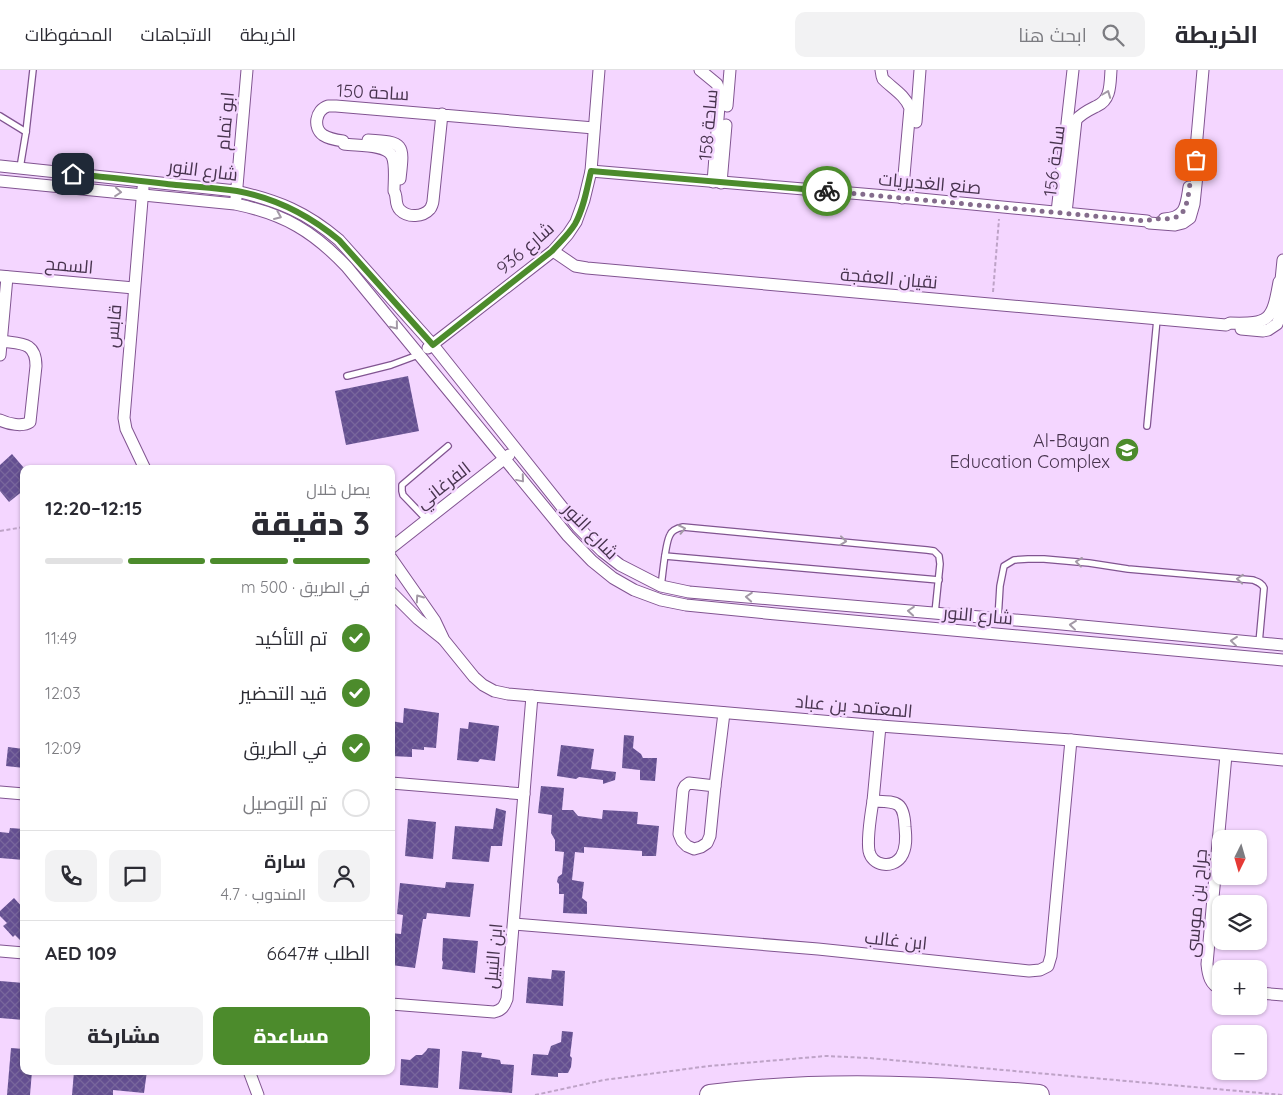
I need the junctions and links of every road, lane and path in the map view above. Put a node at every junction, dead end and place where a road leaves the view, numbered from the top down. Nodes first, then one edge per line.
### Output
1 (33, 70) edge
2 (247, 70) edge
3 (599, 70) edge
4 (724, 70) edge
5 (730, 70) edge
6 (882, 70) edge
7 (920, 70) edge
8 (1073, 70) edge
9 (1111, 70) edge
10 (1203, 70) edge
11 (705, 73) edge
12 (919, 82) junction
13 (898, 93) junction
14 (1071, 93) junction
15 (1093, 108) junction
16 (442, 114) junction
17 (0, 116) edge
18 (594, 128) junction
19 (26, 132) junction
20 (0, 166) edge
21 (20, 168) junction
22 (591, 171) junction
23 (0, 181) edge
24 (143, 181) junction
25 (717, 182) junction
26 (236, 191) junction
27 (142, 194) junction
28 (906, 198) junction
29 (236, 204) junction
30 (1000, 207) junction
31 (1061, 213) junction
32 (552, 251) junction
33 (1283, 260) edge
34 (3, 277) edge
35 (134, 288) junction
36 (992, 304) junction
37 (1157, 319) junction
38 (1, 341) edge
39 (433, 345) junction
40 (0, 355) edge
41 (418, 355) junction
42 (347, 376) dead end
43 (0, 420) edge
44 (1147, 426) dead end
45 (448, 446) dead end
46 (516, 449) junction
47 (505, 459) junction
48 (143, 465) edge
49 (427, 520) junction
50 (20, 528) edge
51 (0, 531) edge
52 (395, 545) edge
53 (665, 556) junction
54 (395, 564) edge
55 (939, 580) junction
56 (661, 586) junction
57 (395, 596) edge
58 (937, 614) junction
59 (998, 619) junction
60 (939, 629) junction
61 (444, 640) junction
62 (1259, 644) junction
63 (1283, 646) edge
64 (1283, 660) edge
65 (532, 696) junction
66 (724, 713) junction
67 (880, 726) junction
68 (1071, 740) junction
69 (1226, 755) junction
70 (1283, 760) edge
71 (395, 783) edge
72 (715, 786) junction
73 (0, 792) edge
74 (20, 794) edge
75 (524, 794) junction
76 (873, 800) junction
77 (514, 924) junction
78 (0, 951) edge
79 (20, 953) edge
80 (1212, 982) edge
81 (1267, 994) edge
82 (1283, 995) edge
83 (395, 1004) edge
84 (250, 1075) edge
85 (258, 1095) edge
86 (710, 1095) edge
87 (1039, 1095) edge

1 - 19 lane
2 - 26 street, ابو تمام
3 - 18 street, شارع 936
4 - 11 street
5 - 25 street, ساحة 158
6 - 13 street
7 - 12 street
8 - 14 street, ساحة 156
15 -> 9 street, ساحة 156
10 - 31 street, صنع الغديريات
11 - 25 street, ساحة 158
12 - 13 street
12 - 28 street
13 - 28 street
14 - 15 street
14 - 31 street, ساحة 156
15 - 31 street, ساحة 156
16 - 16 street, ساحة 150
16 - 18 street, ساحة 150
17 - 19 lane
18 - 22 street, شارع 936
19 - 21 lane
20 - 21 street, شارع النور
21 - 24 street, شارع النور
22 - 25 street, صنع الغديريات
22 - 32 street, شارع 936
23 -> 27 street, شارع النور
24 - 26 street, شارع النور
24 - 27 street, قابس
25 - 28 street, صنع الغديريات
26 - 29 street, ابو تمام
26 - 39 street, شارع النور
27 - 29 street, شارع النور
27 - 35 street, قابس
28 - 30 street, صنع الغديريات
29 -> 41 street, شارع النور
30 - 31 street, صنع الغديريات
30 - 36 path
32 - 36 street, نقيان العفجة
32 - 39 street, شارع 936
33 - 37 street, نقيان العفجة
34 - 35 street, السمح
34 - 38 street
35 - 48 street, قابس
36 - 37 street, نقيان العفجة
37 - 44 lane
38 - 40 street
38 - 43 street
39 - 41 street, شارع 936
39 - 46 street, شارع النور
41 - 42 lane
41 - 47 street, شارع النور
45 - 49 lane
46 - 47 street, الفرغاني
46 - 56 street, شارع النور
47 - 49 street, الفرغاني
47 -> 60 street, شارع النور
49 - 52 street, الفرغاني
50 - 51 path
53 - 55 lane
53 -> 55 lane
53 - 56 lane
61 -> 54 street, المعتمد بن عباد
55 - 58 lane
58 -> 56 street, شارع النور
57 - 61 street, المعتمد بن عباد
58 - 59 street, شارع النور
58 - 60 street
62 -> 59 street, شارع النور
62 -> 59 lane
60 - 64 street, شارع النور
61 - 65 street, المعتمد بن عباد
62 - 63 street, شارع النور
65 - 66 street, المعتمد بن عباد
65 - 75 street, ابن النبيل
66 - 67 street, المعتمد بن عباد
66 - 72 street
67 - 68 street, المعتمد بن عباد
67 - 76 street
68 - 69 street, المعتمد بن عباد
68 - 77 street, ابن غالب
69 - 70 street, المعتمد بن عباد
69 - 80 street, جراح بن موسى
71 - 75 street
72 - 72 street
73 - 74 street
75 - 77 street, ابن النبيل
76 - 76 street
77 - 83 street, ابن النبيل
78 - 79 street
81 - 82 street
84 - 85 street
86 - 87 highway

